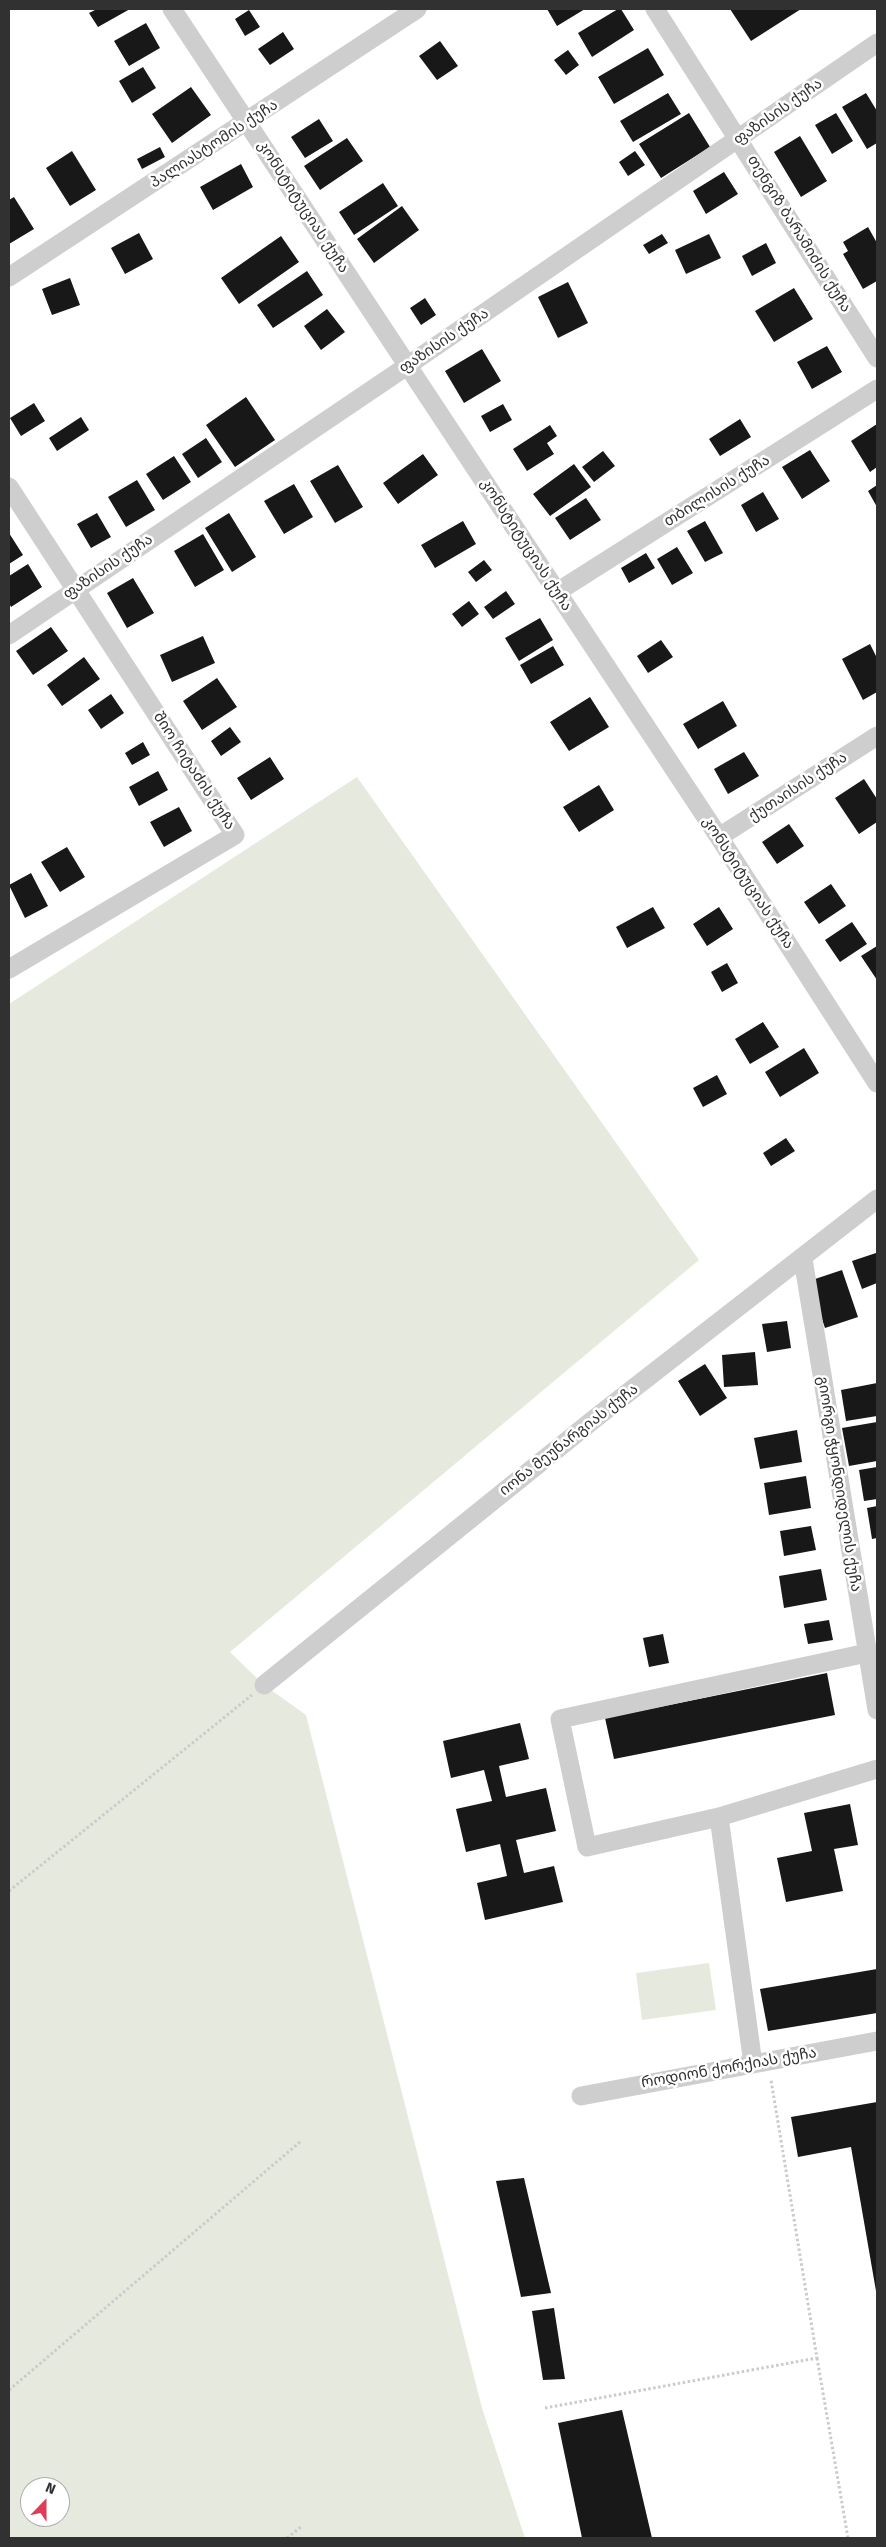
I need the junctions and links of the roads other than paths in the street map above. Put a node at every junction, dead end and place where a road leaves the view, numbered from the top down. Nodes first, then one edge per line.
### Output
1 (172, 9) edge
2 (418, 9) edge
3 (655, 9) edge
4 (877, 43) edge
5 (247, 123) junction
6 (739, 140) junction
7 (9, 277) edge
8 (877, 358) edge
9 (408, 366) junction
10 (877, 389) edge
11 (9, 487) edge
12 (76, 589) junction
13 (556, 592) junction
14 (9, 635) edge
15 (877, 736) edge
16 (719, 838) junction
17 (9, 968) edge
18 (877, 1083) edge
19 (877, 1199) edge
20 (803, 1258) junction
21 (867, 1653) junction
22 (264, 1685) road end
23 (877, 1710) edge
24 (877, 1768) edge
25 (720, 1817) junction
26 (877, 2041) edge
27 (760, 2063) junction
28 (581, 2096) dead end

1 - 5 street, კონსტიტუციას ქუჩა
2 - 5 street, პალიასტომის ქუჩა
3 - 6 street, თენგიზ ბარამიძის ქუჩა
4 - 6 street, ფაზისის ქუჩა
5 - 7 street, პალიასტომის ქუჩა
5 - 9 street, კონსტიტუციას ქუჩა
6 - 8 street, თენგიზ ბარამიძის ქუჩა
6 - 9 street, ფაზისის ქუჩა
9 - 12 street, ფაზისის ქუჩა
9 - 13 street, კონსტიტუციას ქუჩა
10 - 13 street, თბილისის ქუჩა
11 - 12 street, შიო ჩიტაძის ქუჩა
12 - 14 street, ფაზისის ქუჩა
12 - 17 street, შიო ჩიტაძის ქუჩა
13 - 16 street, კონსტიტუციას ქუჩა
15 - 16 street, ქუთაისის ქუჩა
16 - 18 street, კონსტიტუციას ქუჩა
19 - 20 street, იონა მეუნარგიას ქუჩა
20 - 21 street, გიორგი ჭყონდიდელის ქუჩა
20 - 22 street, იონა მეუნარგიას ქუჩა
21 - 23 street, გიორგი ჭყონდიდელის ქუჩა
21 - 25 street
24 - 25 street
25 - 27 street
26 - 27 street, როდიონ ქორქიას ქუჩა
27 - 28 street, როდიონ ქორქიას ქუჩა

